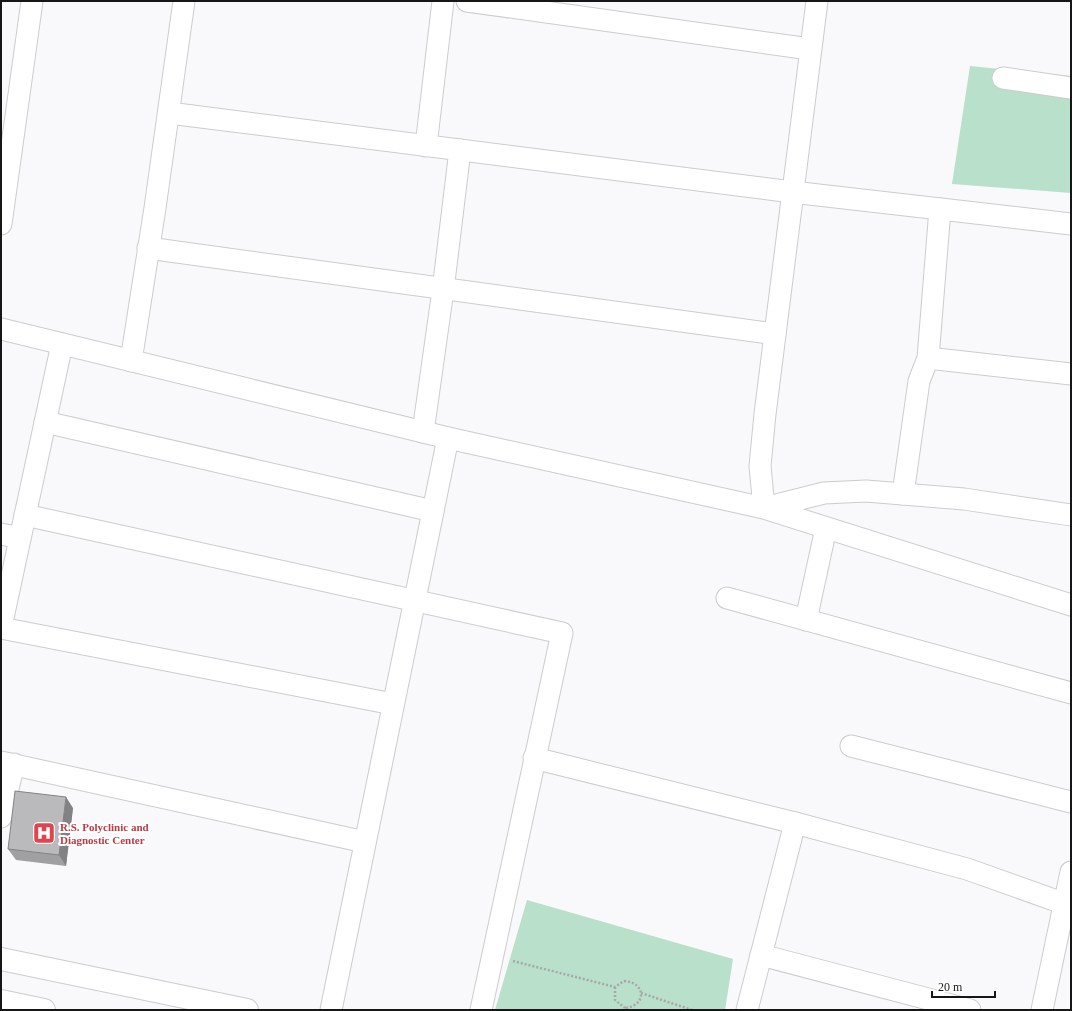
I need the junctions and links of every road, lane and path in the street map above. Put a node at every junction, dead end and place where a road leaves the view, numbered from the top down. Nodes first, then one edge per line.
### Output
1 (32, 1) edge
2 (184, 1) edge
3 (443, 1) edge
4 (466, 1) edge
5 (817, 1) edge
6 (810, 49) junction
7 (1003, 78) dead end
8 (1071, 88) edge
9 (169, 113) junction
10 (426, 146) junction
11 (460, 150) junction
12 (792, 192) junction
13 (940, 209) junction
14 (1, 218) edge
15 (1071, 224) edge
16 (148, 248) junction
17 (443, 290) junction
18 (1, 328) edge
19 (775, 334) junction
20 (62, 344) junction
21 (928, 358) junction
22 (131, 361) junction
23 (1071, 374) edge
24 (45, 422) junction
25 (423, 432) junction
26 (448, 438) junction
27 (903, 494) junction
28 (764, 508) junction
29 (433, 512) junction
30 (25, 515) junction
31 (1071, 515) edge
32 (826, 528) junction
33 (11, 536) edge
34 (727, 598) dead end
35 (414, 601) junction
36 (1071, 605) edge
37 (806, 620) junction
38 (1, 628) edge
39 (1071, 693) edge
40 (393, 704) junction
41 (851, 746) dead end
42 (534, 758) junction
43 (7, 763) edge
44 (1071, 802) edge
45 (1, 817) edge
46 (795, 822) junction
47 (365, 842) junction
48 (1071, 872) edge
49 (1068, 904) edge
50 (761, 955) junction
51 (493, 956) junction
52 (1, 959) edge
53 (615, 987) junction
54 (641, 993) junction
55 (1, 1001) edge
56 (624, 1009) edge
57 (44, 1010) edge
58 (247, 1010) edge
59 (331, 1010) edge
60 (482, 1010) edge
61 (692, 1010) edge
62 (747, 1010) edge
63 (970, 1010) edge
64 (1042, 1010) edge

1 - 14 street
2 - 9 street
3 - 10 street
4 - 6 street
5 - 6 street
6 - 12 street
7 - 8 street
9 - 10 street
9 - 16 street
10 - 11 street
11 - 12 street
11 - 17 street
12 - 13 street
12 - 19 street
13 - 15 street
13 - 21 street
16 - 17 street
16 - 22 street
17 - 19 street
17 - 25 street
18 - 20 street
19 - 28 street
20 - 22 street
20 - 24 street
21 - 23 street
21 - 27 street
22 - 25 street
24 - 29 street
24 - 30 street
25 - 26 street
26 - 28 street
26 - 29 street
27 - 28 street
27 - 31 street
28 - 32 street
29 - 35 street
30 - 33 street
30 - 35 street
32 - 36 street
32 - 37 street
33 - 38 street
34 - 37 street
35 - 40 street
35 - 42 street
37 - 39 street
38 - 40 street
40 - 47 street
41 - 44 street
42 - 46 street
42 - 51 street
43 - 45 street
43 - 47 street
46 - 49 street
46 - 50 street
47 - 59 street
48 - 49 street
49 - 64 street
50 - 62 street
50 - 63 street
51 - 53 path
51 - 60 street
52 - 58 main road
53 - 54 path
53 - 56 path
54 - 56 path
54 - 61 path
55 - 57 main road

